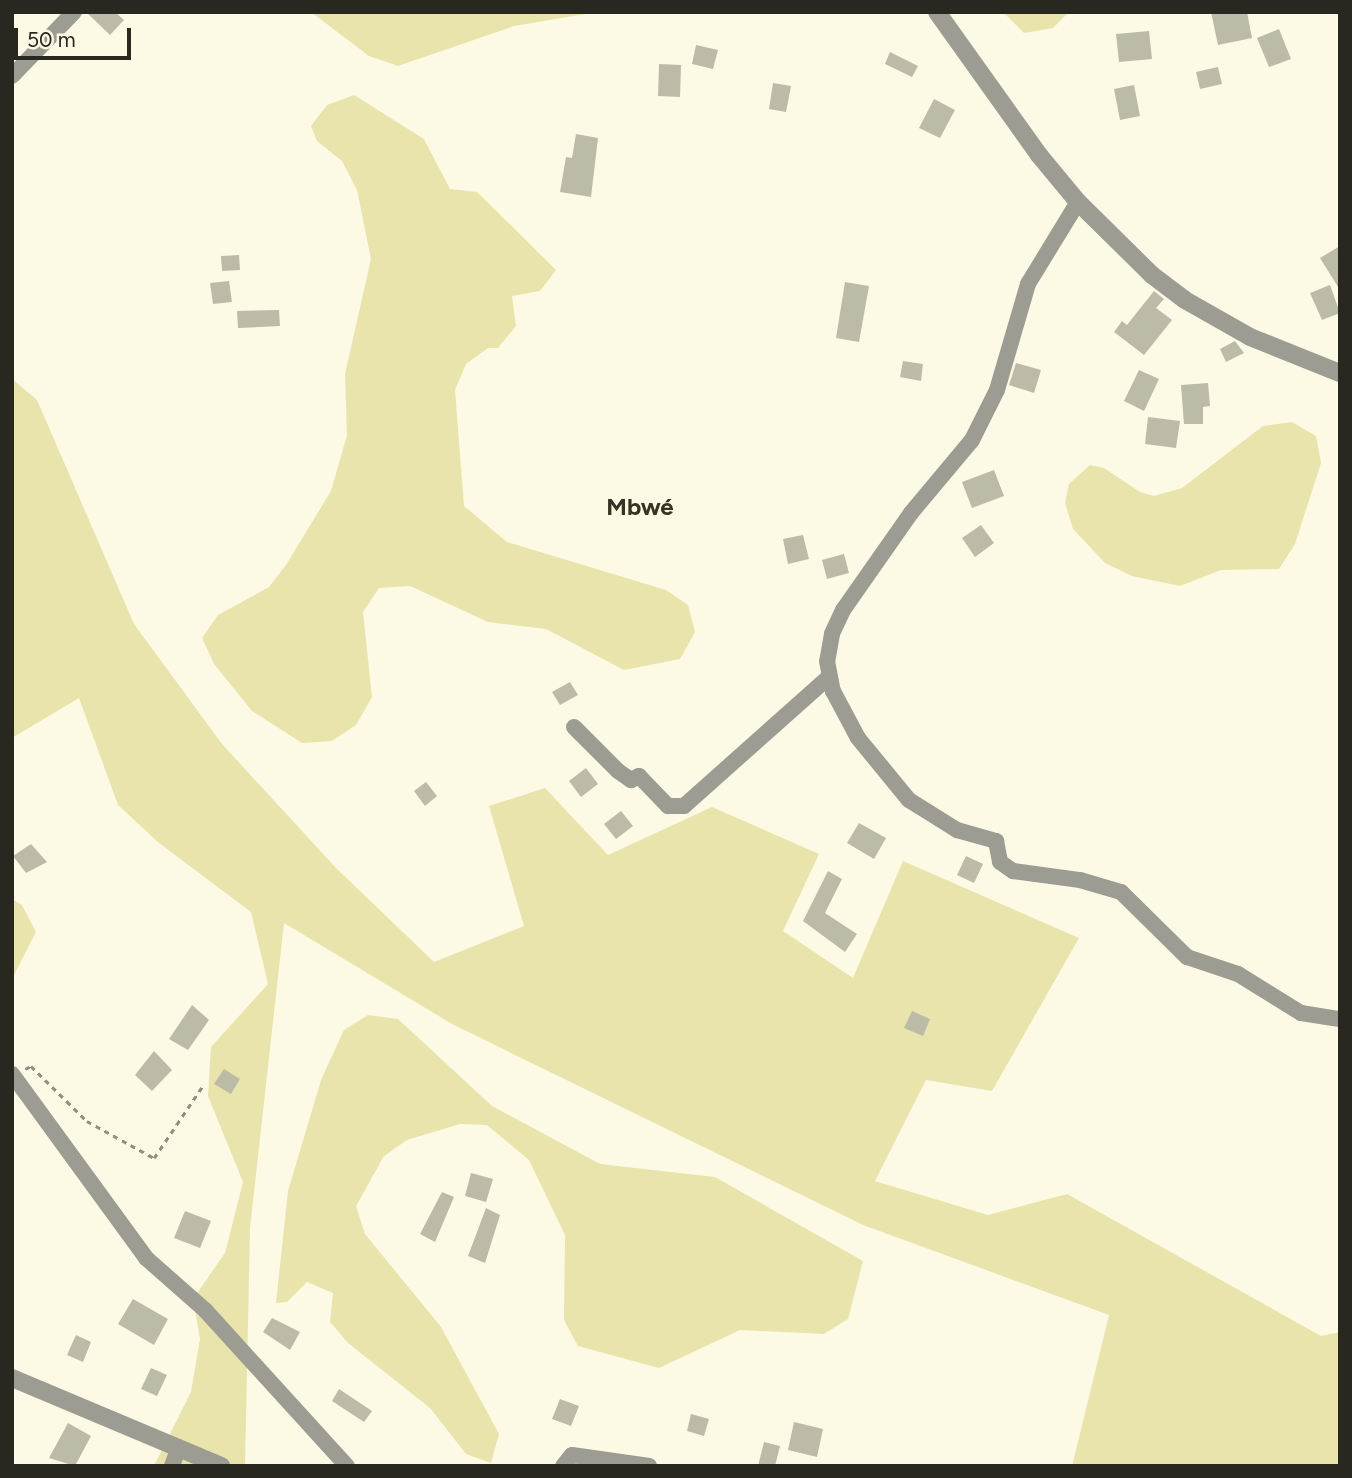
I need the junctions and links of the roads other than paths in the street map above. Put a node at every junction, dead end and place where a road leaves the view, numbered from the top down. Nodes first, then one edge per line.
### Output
1 (74, 12) edge
2 (937, 12) edge
3 (12, 76) edge
4 (1078, 201) junction
5 (1340, 373) edge
6 (829, 677) junction
7 (574, 727) dead end
8 (1340, 1019) edge
9 (13, 1075) edge
10 (12, 1378) edge
11 (179, 1447) junction
12 (172, 1466) edge
13 (221, 1466) edge
14 (347, 1466) edge
15 (563, 1466) edge
16 (649, 1466) edge

1 - 3 street
2 - 4 street
4 - 5 street
4 - 6 street
6 - 7 street
6 - 8 street
9 - 14 street
10 - 11 street
11 - 12 street
11 - 13 street
15 - 16 street

